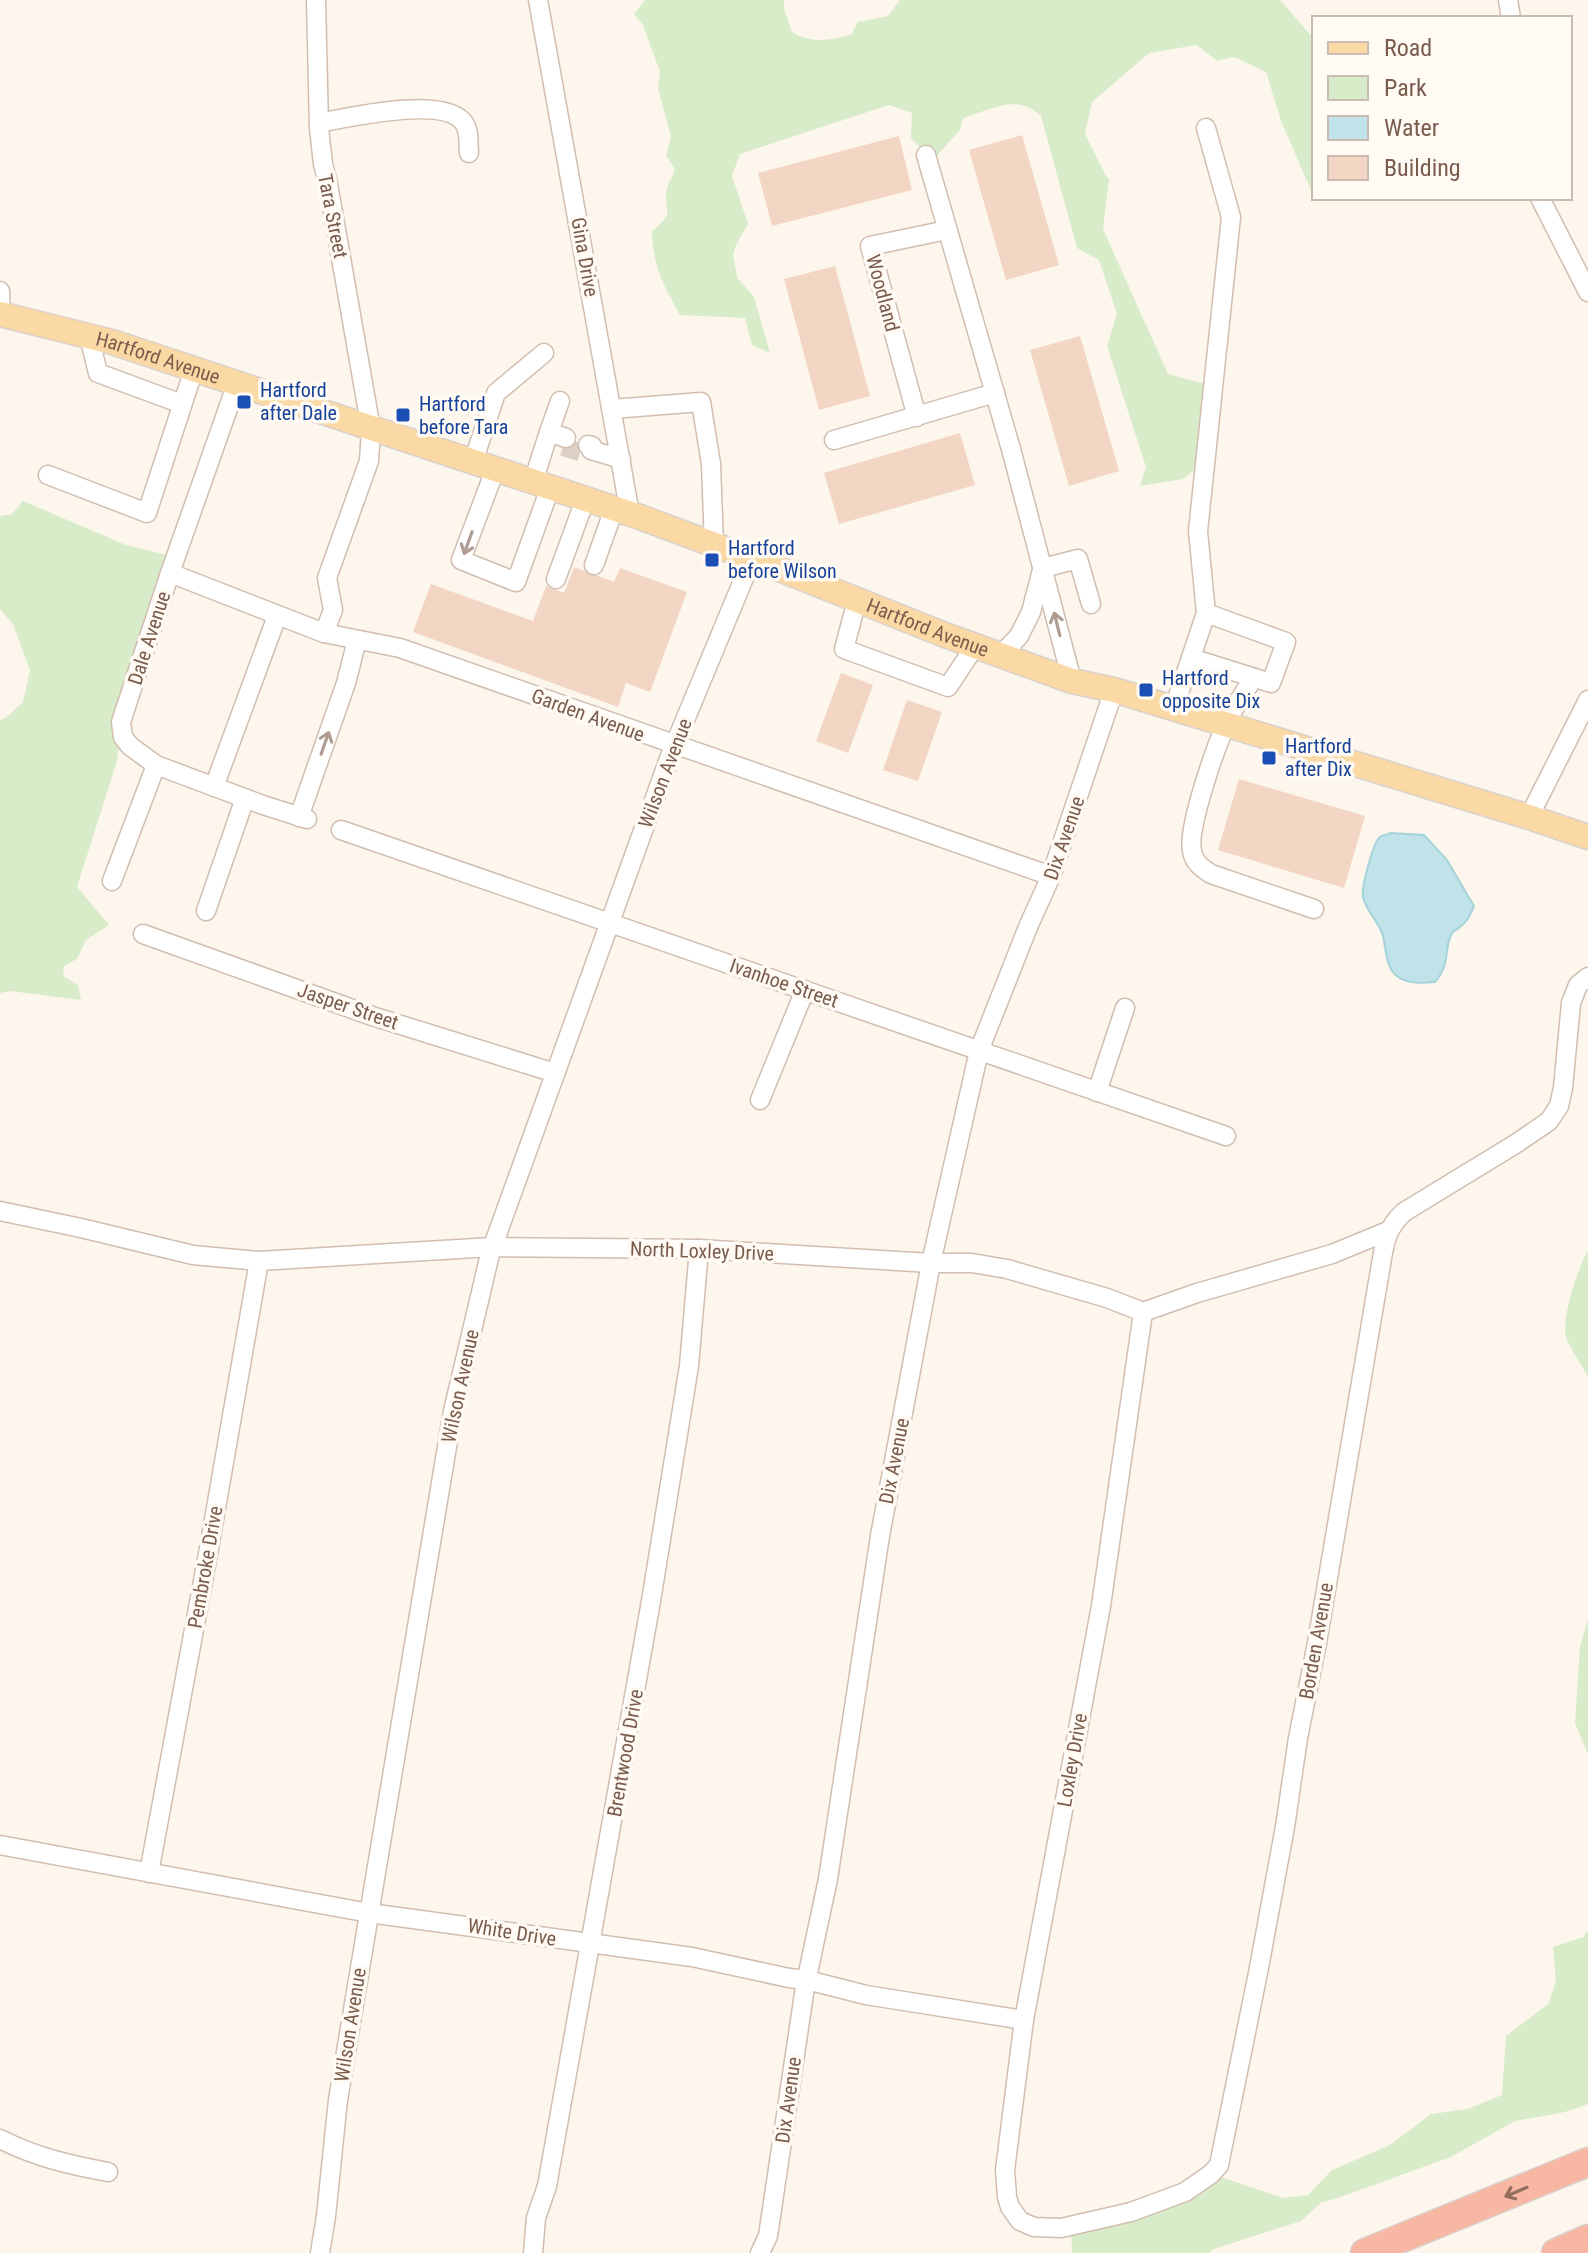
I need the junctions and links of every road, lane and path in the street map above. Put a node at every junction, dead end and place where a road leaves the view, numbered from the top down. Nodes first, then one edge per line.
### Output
1 (316, 0) edge
2 (538, 0) edge
3 (319, 123) junction
4 (1206, 128) dead end
5 (469, 153) dead end
6 (926, 155) dead end
7 (1541, 200) edge
8 (947, 230) junction
9 (1588, 292) edge
10 (0, 307) edge
11 (89, 336) junction
12 (544, 353) dead end
13 (194, 369) junction
14 (237, 383) junction
15 (995, 393) junction
16 (560, 401) dead end
17 (182, 404) junction
18 (612, 409) junction
19 (917, 417) junction
20 (371, 429) junction
21 (834, 440) dead end
22 (588, 450) tunnel mouth
23 (621, 459) junction
24 (484, 466) junction
25 (48, 475) dead end
26 (541, 485) junction
27 (585, 500) junction
28 (622, 512) junction
29 (714, 545) junction
30 (752, 559) junction
31 (594, 565) dead end
32 (1043, 568) junction
33 (170, 573) junction
34 (556, 579) dead end
35 (857, 600) junction
36 (1091, 604) dead end
37 (1206, 613) junction
38 (277, 616) junction
39 (324, 633) junction
40 (357, 640) junction
41 (975, 646) junction
42 (1001, 655) junction
43 (1191, 658) junction
44 (1253, 678) junction
45 (1072, 681) junction
46 (1114, 690) junction
47 (1588, 700) edge
48 (1174, 708) junction
49 (1225, 724) junction
50 (675, 745) junction
51 (156, 765) junction
52 (214, 787) junction
53 (245, 798) junction
54 (1529, 817) junction
55 (341, 830) dead end
56 (1588, 837) edge
57 (1051, 876) junction
58 (112, 881) dead end
59 (1314, 909) dead end
60 (206, 911) dead end
61 (610, 923) junction
62 (143, 934) dead end
63 (1588, 977) edge
64 (805, 990) junction
65 (1125, 1008) dead end
66 (979, 1051) junction
67 (555, 1073) junction
68 (1097, 1092) junction
69 (760, 1100) dead end
70 (1226, 1136) dead end
71 (0, 1211) edge
72 (1388, 1231) junction
73 (492, 1247) junction
74 (699, 1249) junction
75 (259, 1261) junction
76 (931, 1263) junction
77 (1143, 1312) junction
78 (0, 1845) edge
79 (149, 1873) junction
80 (369, 1913) junction
81 (590, 1944) junction
82 (807, 1980) junction
83 (1024, 2020) junction
84 (0, 2139) edge
85 (1588, 2162) edge
86 (108, 2172) dead end
87 (1010, 2207) joint
88 (1588, 2239) edge
89 (320, 2253) edge
90 (533, 2253) edge
91 (760, 2253) edge
92 (1365, 2253) edge
93 (1556, 2253) edge

1 - 3 street, Tara Street
2 - 18 street, Gina Drive
3 - 5 street
3 - 20 street, Tara Street
4 - 37 street
6 - 8 street
7 - 9 street
8 - 15 street
8 - 19 street, Woodland
10 - 11 main road, Hartford Avenue
11 - 13 main road, Hartford Avenue
11 - 17 street
12 - 24 street
13 - 14 main road, Hartford Avenue
13 - 17 street
14 - 20 main road, Hartford Avenue
14 - 33 street, Dale Avenue
15 - 19 street
15 - 32 street
16 - 26 street
17 - 25 street
18 - 23 street, Gina Drive
18 - 29 street
19 - 21 street
20 - 24 main road, Hartford Avenue
20 - 39 street, Tara Street
22 - 23 street
23 - 28 street, Gina Drive
24 - 26 main road, Hartford Avenue
24 -> 26 street
26 - 27 main road, Hartford Avenue
27 - 28 main road, Hartford Avenue
27 - 34 street
28 - 29 main road, Hartford Avenue
28 - 31 street
29 - 30 main road, Hartford Avenue
30 - 35 main road, Hartford Avenue
30 - 50 street, Wilson Avenue
32 - 36 street
32 - 42 street
45 -> 32 street
33 - 38 street, Garden Avenue
33 - 51 street, Dale Avenue
35 - 41 main road, Hartford Avenue
35 - 41 street
37 - 43 street
37 - 44 street
38 - 39 street, Garden Avenue
38 - 52 street
39 - 40 street, Garden Avenue
40 - 50 street, Garden Avenue
53 -> 40 street
41 - 42 main road, Hartford Avenue
42 - 45 main road, Hartford Avenue
43 - 44 street
43 - 48 street
44 - 49 street
45 - 46 main road, Hartford Avenue
46 - 48 main road, Hartford Avenue
46 - 57 street, Dix Avenue
47 - 54 street
48 - 49 main road, Hartford Avenue
49 - 54 main road, Hartford Avenue
49 - 59 street
50 - 57 street, Garden Avenue
50 - 61 street, Wilson Avenue
51 - 52 street
51 - 58 street
52 - 53 street
53 - 60 street
54 - 56 main road, Hartford Avenue
55 - 61 street, Ivanhoe Street
57 - 66 street, Dix Avenue
61 - 64 street, Ivanhoe Street
61 - 67 street, Wilson Avenue
62 - 67 street, Jasper Street
63 - 72 street
64 - 66 street, Ivanhoe Street
64 - 69 street
65 - 68 street
66 - 68 street, Ivanhoe Street
66 - 76 street, Dix Avenue
67 - 73 street, Wilson Avenue
68 - 70 street, Ivanhoe Street
71 - 75 street, North Loxley Drive
72 - 77 street
72 - 87 street, Borden Avenue
73 - 74 street, North Loxley Drive
73 - 75 street, North Loxley Drive
73 - 80 street, Wilson Avenue
74 - 76 street, North Loxley Drive
74 - 81 street, Brentwood Drive
75 - 79 street, Pembroke Drive
76 - 77 street, North Loxley Drive
76 - 82 street, Dix Avenue
77 - 83 street, Loxley Drive
78 - 79 street, White Drive
79 - 80 street, White Drive
80 - 81 street, White Drive
80 - 89 street, Wilson Avenue
81 - 82 street, White Drive
81 - 90 street, Brentwood Drive
82 - 83 street, White Drive
82 - 91 street, Dix Avenue
83 - 87 street, Loxley Drive
84 - 86 street
85 -> 92 highway
88 - 93 highway

